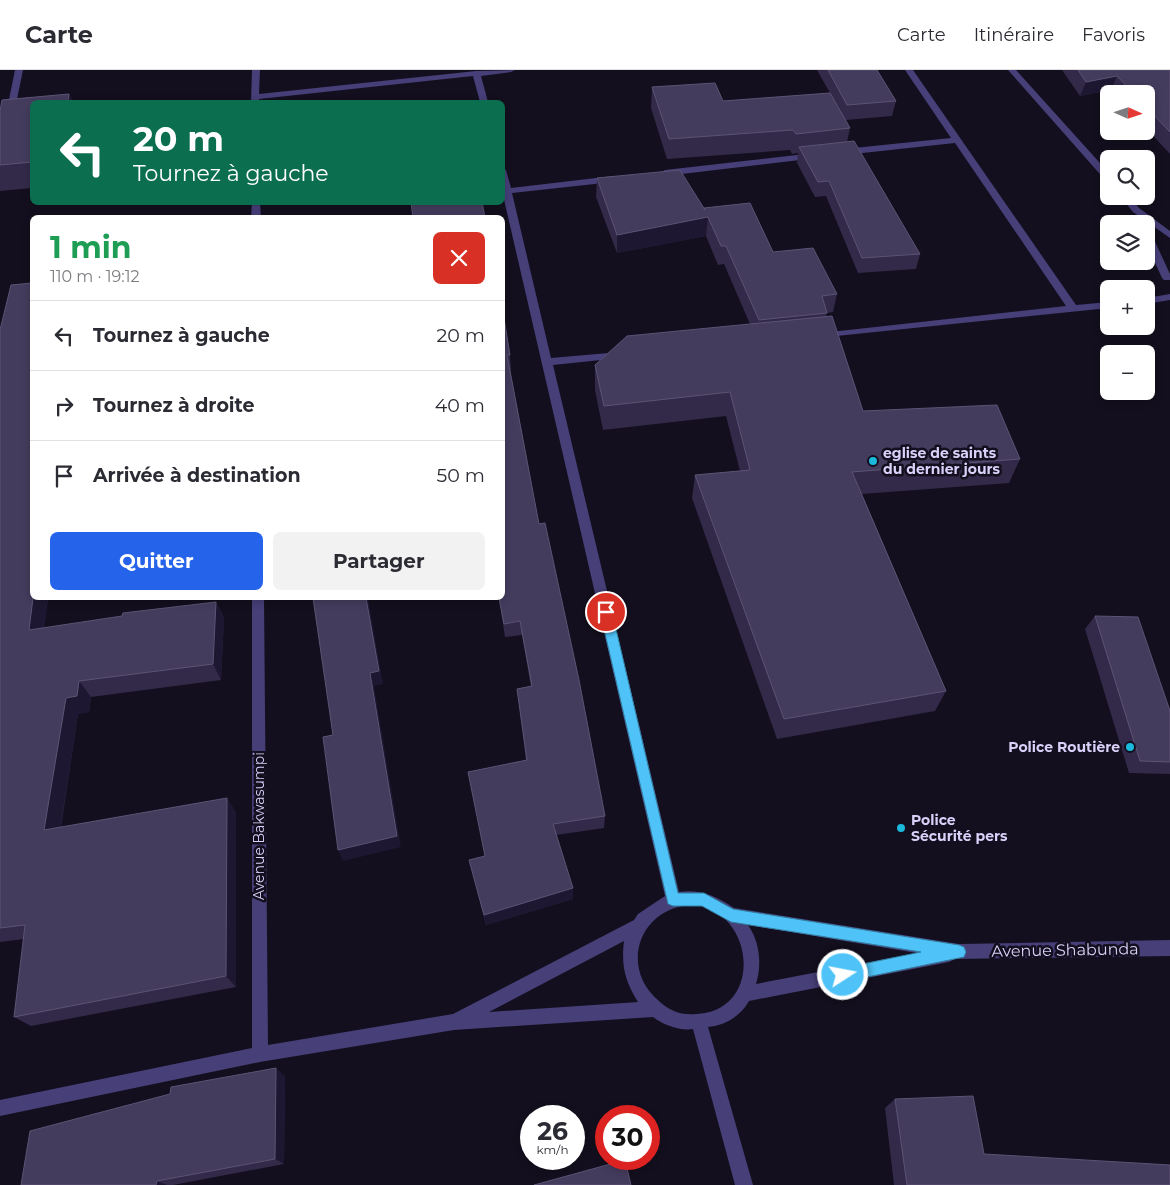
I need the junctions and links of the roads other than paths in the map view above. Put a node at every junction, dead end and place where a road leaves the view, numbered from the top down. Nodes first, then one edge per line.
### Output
1 (19, 70) edge
2 (256, 70) edge
3 (511, 70) edge
4 (909, 70) edge
5 (1012, 70) edge
6 (476, 73) junction
7 (256, 100) edge
8 (483, 100) edge
9 (8, 127) edge
10 (956, 140) junction
11 (830, 154) edge
12 (820, 155) edge
13 (1100, 169) edge
14 (655, 174) edge
15 (626, 177) edge
16 (505, 180) edge
17 (508, 191) junction
18 (1132, 205) edge
19 (1136, 210) junction
20 (1138, 215) edge
21 (1170, 235) edge
22 (1155, 251) edge
23 (1168, 276) edge
24 (1170, 291) edge
25 (1170, 297) edge
26 (1155, 300) edge
27 (1100, 307) edge
28 (1073, 309) junction
29 (813, 337) edge
30 (627, 354) edge
31 (548, 362) junction
32 (258, 600) edge
33 (673, 900) junction
34 (731, 915) junction
35 (636, 927) junction
36 (1170, 948) edge
37 (959, 952) junction
38 (746, 994) junction
39 (653, 1009) junction
40 (454, 1022) junction
41 (700, 1023) junction
42 (260, 1054) junction
43 (1, 1107) edge
44 (744, 1185) edge

1 - 9 street
2 - 7 street
3 - 6 street
4 - 10 street
5 - 13 street
6 - 7 street
6 - 8 street
10 - 11 street
10 - 28 street
12 - 14 street
15 - 17 street
16 - 17 street
17 - 31 street
18 - 19 street
19 - 20 street
19 - 21 street
22 - 23 street
23 - 24 street
25 - 26 street
27 - 28 street
28 - 29 street
30 - 31 street
31 - 33 street
32 - 42 street, Avenue Bakwasumpi
33 - 34 street
33 - 35 street
34 - 37 street
34 - 38 street
35 - 39 street
35 - 40 street
36 - 37 street, Avenue Shabunda
37 - 38 street
38 - 41 street
39 - 40 street
39 - 41 street
40 - 42 street
41 - 44 street
42 - 43 street

